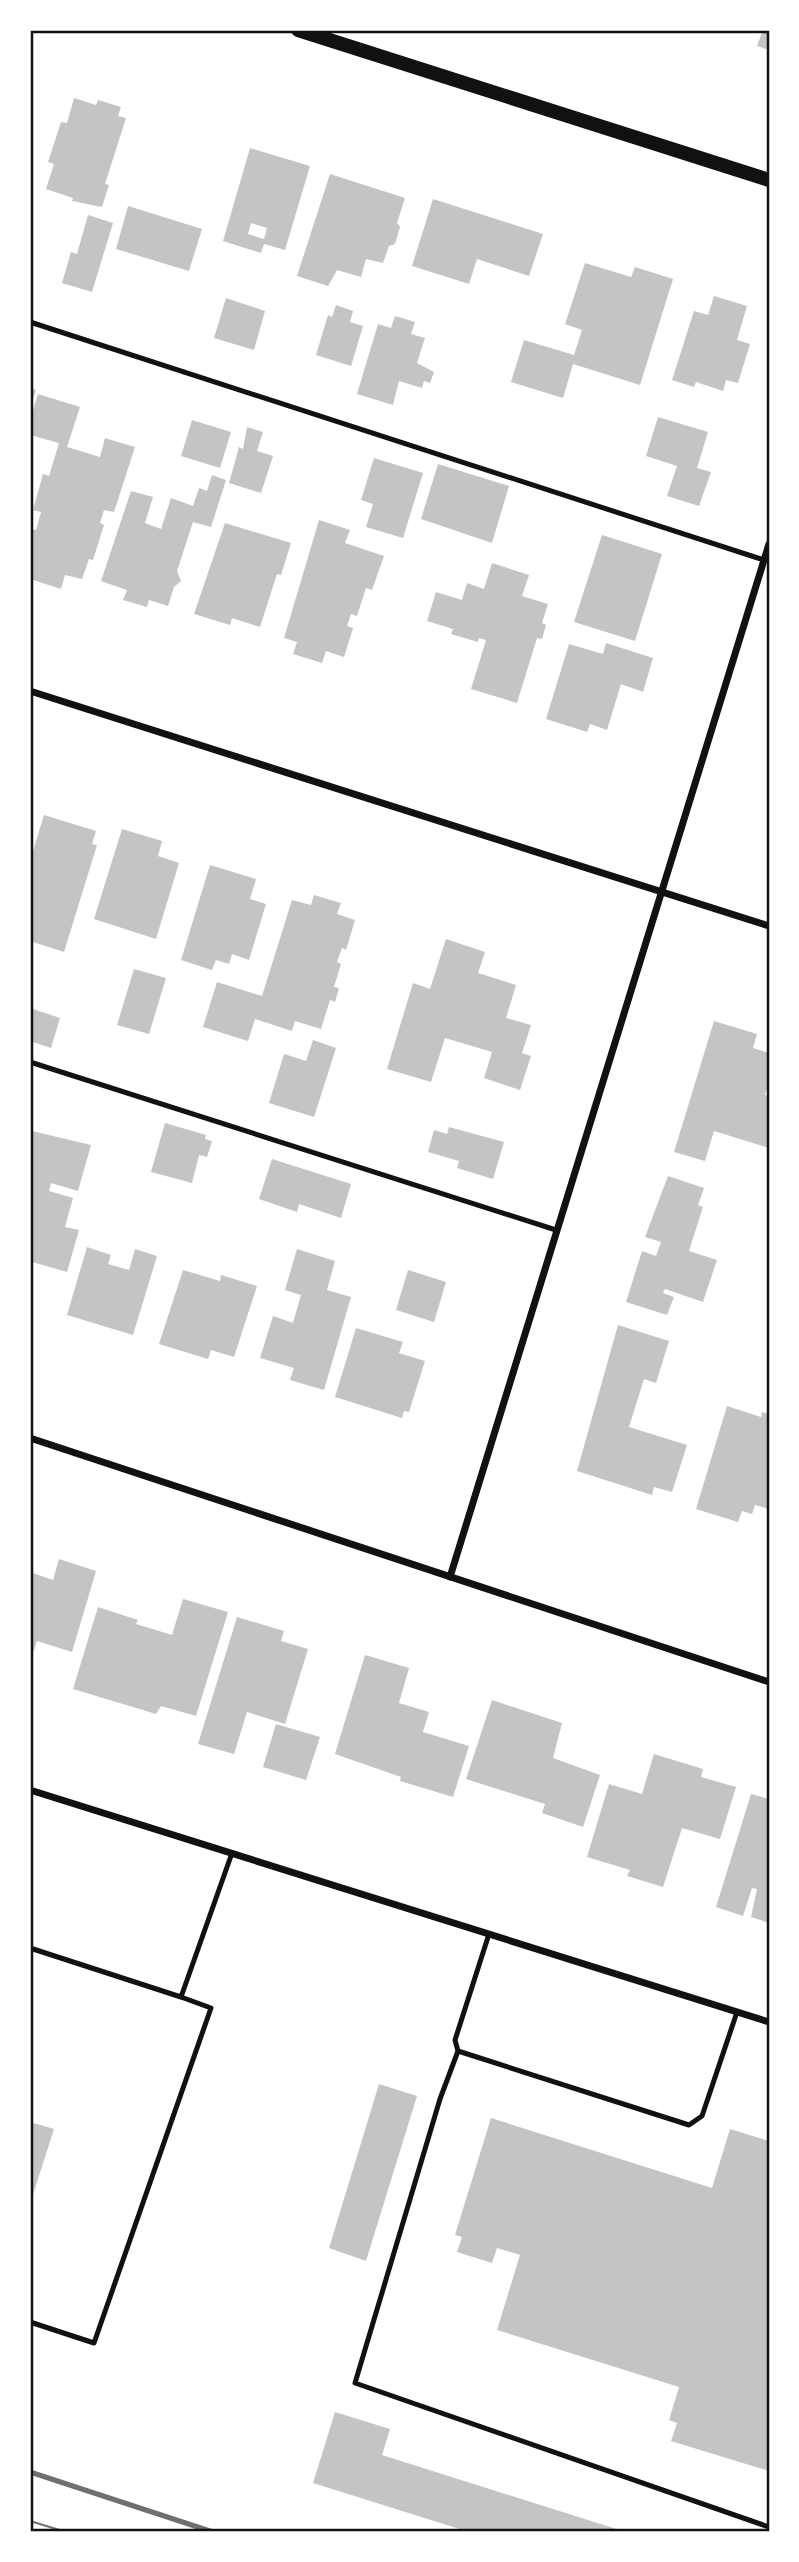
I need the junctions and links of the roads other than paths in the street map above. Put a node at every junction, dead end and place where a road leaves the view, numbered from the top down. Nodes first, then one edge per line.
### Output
1 (298, 30) edge
2 (769, 180) edge
3 (30, 323) edge
4 (769, 544) edge
5 (764, 560) junction
6 (30, 691) edge
7 (661, 889) junction
8 (769, 926) edge
9 (30, 1062) edge
10 (556, 1230) junction
11 (30, 1437) edge
12 (450, 1577) junction
13 (769, 1682) edge
14 (30, 1790) edge
15 (232, 1853) junction
16 (489, 1934) junction
17 (30, 1948) edge
18 (181, 1997) junction
19 (737, 2012) junction
20 (769, 2022) edge
21 (458, 2051) junction
22 (30, 2322) edge
23 (769, 2527) edge

1 - 2 main road
3 - 5 lane
4 - 5 street
5 - 7 street
6 - 7 street
7 - 8 street
7 - 10 street
9 - 10 lane
10 - 12 street
11 - 12 street
12 - 13 street
14 - 15 street
15 - 16 street
15 - 18 lane
16 - 19 street
16 - 21 lane
17 - 18 lane
18 - 22 lane
19 - 20 street
19 - 21 lane
21 - 23 lane

